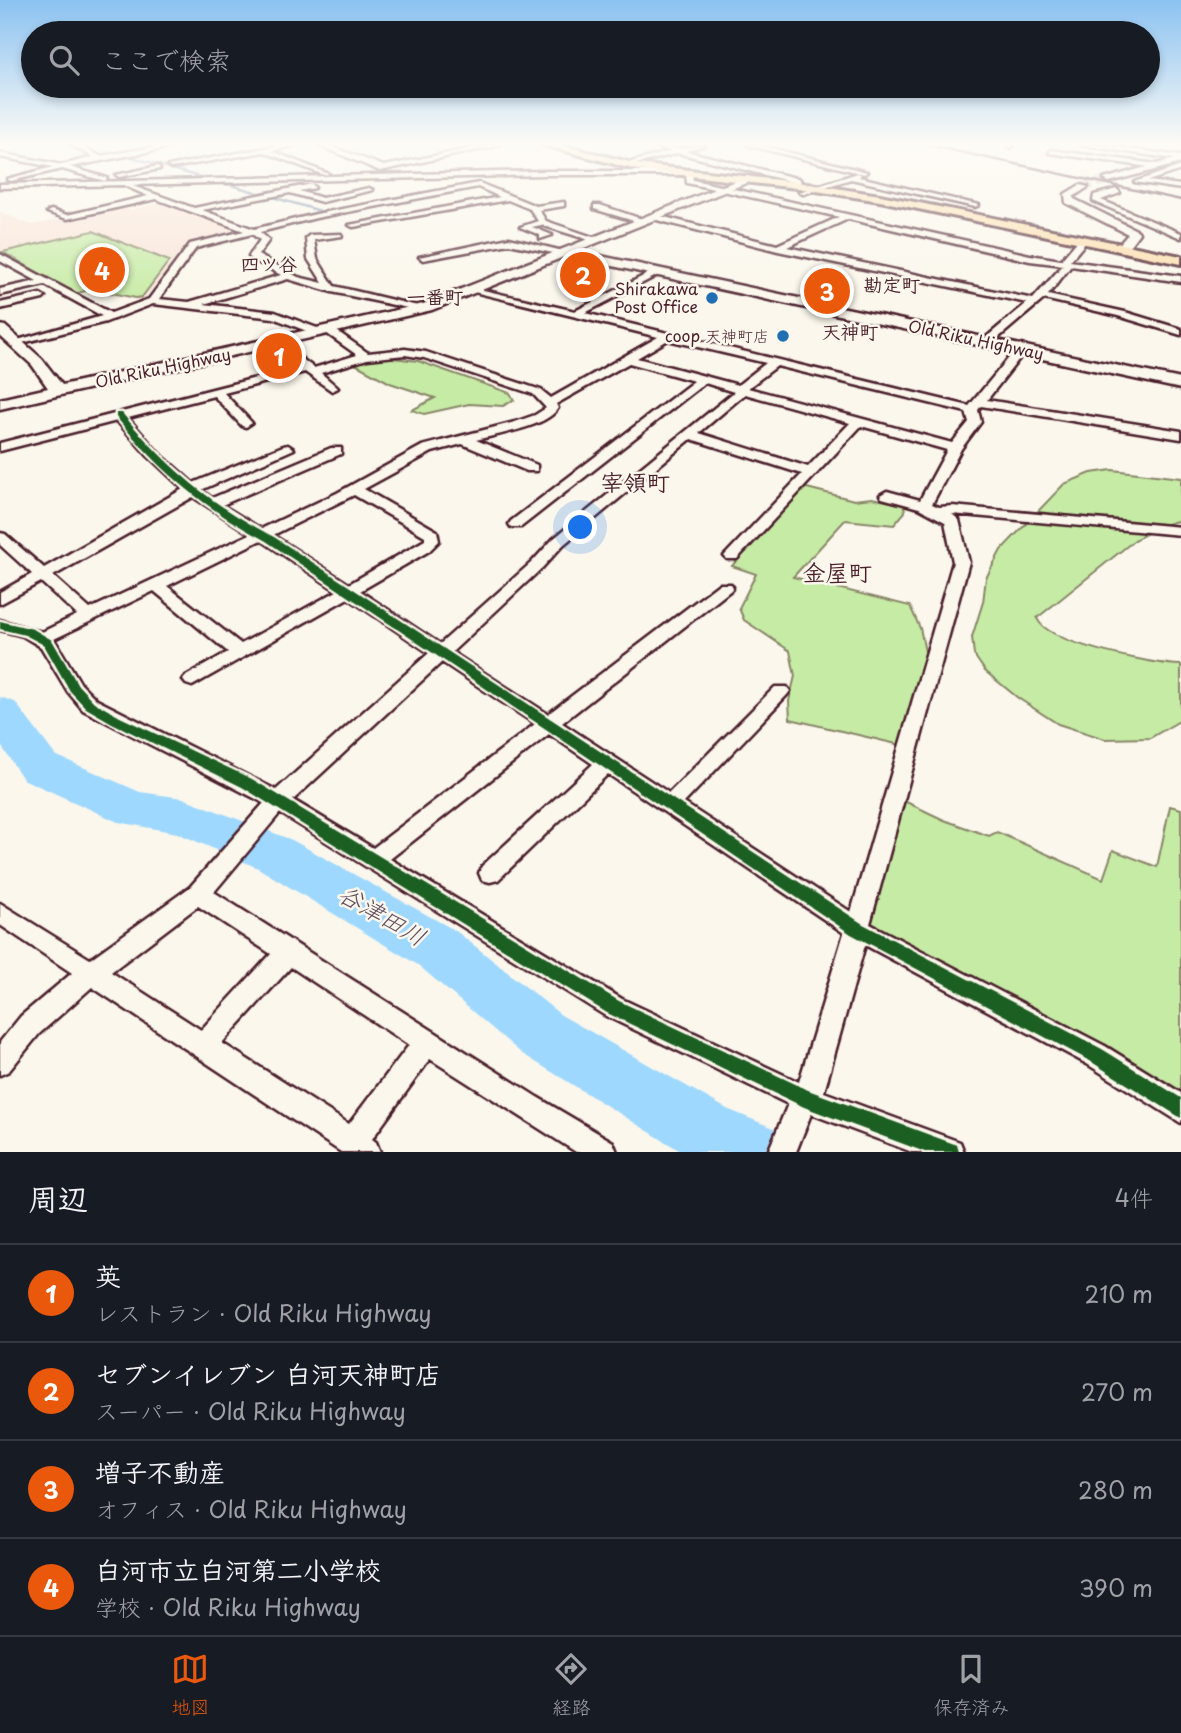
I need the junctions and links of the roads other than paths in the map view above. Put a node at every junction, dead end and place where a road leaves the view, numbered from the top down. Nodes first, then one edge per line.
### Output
1 (111, 199) edge
2 (147, 199) edge
3 (160, 199) edge
4 (247, 199) edge
5 (318, 199) edge
6 (328, 199) edge
7 (391, 199) edge
8 (408, 199) edge
9 (501, 199) edge
10 (514, 199) edge
11 (700, 199) edge
12 (765, 199) edge
13 (782, 199) edge
14 (875, 199) edge
15 (947, 199) edge
16 (1069, 199) edge
17 (1097, 199) edge
18 (322, 200) junction
19 (397, 201) junction
20 (775, 201) junction
21 (383, 203) junction
22 (124, 204) junction
23 (561, 204) dead end
24 (975, 205) dead end
25 (597, 207) dead end
26 (534, 209) junction
27 (193, 210) junction
28 (349, 210) junction
29 (51, 212) dead end
30 (409, 216) junction
31 (846, 217) junction
32 (650, 219) junction
33 (542, 222) junction
34 (353, 225) dead end
35 (255, 232) junction
36 (338, 236) dead end
37 (1181, 236) edge
38 (593, 240) junction
39 (1083, 240) junction
40 (527, 243) junction
41 (778, 247) junction
42 (1123, 247) junction
43 (564, 252) junction
44 (0, 257) edge
45 (424, 257) dead end
46 (1181, 260) edge
47 (1065, 263) junction
48 (13, 264) junction
49 (0, 267) edge
50 (657, 272) junction
51 (288, 276) junction
52 (1181, 279) edge
53 (45, 282) junction
54 (332, 289) junction
55 (473, 289) junction
56 (0, 292) edge
57 (40, 297) dead end
58 (1038, 299) junction
59 (152, 301) junction
60 (0, 306) edge
61 (187, 306) junction
62 (418, 309) junction
63 (576, 314) junction
64 (111, 317) junction
65 (0, 329) edge
66 (325, 332) junction
67 (1181, 332) edge
68 (667, 336) junction
69 (277, 342) junction
70 (987, 342) junction
71 (18, 343) junction
72 (1021, 350) junction
73 (366, 356) junction
74 (628, 359) junction
75 (775, 362) junction
76 (310, 370) junction
77 (702, 380) junction
78 (1181, 384) edge
79 (332, 388) dead end
80 (58, 391) junction
81 (216, 391) junction
82 (740, 391) junction
83 (551, 403) junction
84 (0, 404) edge
85 (975, 406) junction
86 (119, 415) junction
87 (858, 422) junction
88 (246, 423) dead end
89 (688, 434) junction
90 (1181, 435) edge
91 (461, 439) junction
92 (0, 447) edge
93 (955, 448) junction
94 (288, 449) dead end
95 (336, 451) dead end
96 (532, 468) dead end
97 (809, 472) junction
98 (353, 489) junction
99 (190, 491) junction
100 (887, 495) dead end
101 (211, 504) junction
102 (932, 508) junction
103 (516, 524) dead end
104 (1181, 531) edge
105 (259, 534) junction
106 (0, 537) edge
107 (732, 556) dead end
108 (43, 575) junction
109 (156, 585) junction
110 (725, 587) dead end
111 (348, 593) junction
112 (0, 599) edge
113 (89, 617) junction
114 (0, 625) edge
115 (41, 639) junction
116 (241, 653) junction
117 (440, 653) junction
118 (192, 680) dead end
119 (781, 691) dead end
120 (547, 723) junction
121 (606, 763) junction
122 (278, 801) junction
123 (670, 805) junction
124 (373, 860) junction
125 (490, 873) dead end
126 (204, 886) junction
127 (4, 922) edge
128 (857, 929) junction
129 (288, 954) junction
130 (91, 972) junction
131 (426, 1043) junction
132 (203, 1046) junction
133 (0, 1062) edge
134 (800, 1109) junction
135 (1181, 1109) edge
136 (359, 1148) edge
137 (603, 1152) edge
138 (782, 1152) edge
139 (950, 1152) edge

1 - 22 street
2 - 22 street
3 - 27 street
4 - 27 street
5 - 18 street
6 - 18 street
7 - 19 street
8 - 19 street
9 - 30 street
10 - 26 street
11 - 32 street
12 - 20 street
13 - 20 street
14 - 39 main road
15 - 24 street
16 - 42 street
17 - 37 street
18 - 28 street
19 - 21 street
20 - 31 street
21 - 28 street
21 - 30 street
22 - 29 street
23 - 26 street
25 - 32 street
26 - 33 street
27 - 35 street
28 - 35 street
30 - 34 street
31 - 41 street
31 - 47 street
32 - 38 street
32 - 41 street
33 - 38 street
33 - 40 street
35 - 51 street
35 - 59 street
36 - 54 street
38 - 43 street
39 - 42 main road
39 - 47 street
40 - 43 street
40 - 45 street
41 - 58 street
42 - 46 main road
43 - 50 street, Old Riku Highway
43 - 55 street, Old Riku Highway
44 - 48 street
47 - 52 street
47 - 58 street
48 - 49 street
48 - 53 street
50 - 63 street
50 - 70 street, Old Riku Highway
51 - 54 street
51 - 61 street
53 - 56 street
53 - 64 street
54 - 62 street
55 - 62 street, Old Riku Highway
55 - 63 street
57 - 60 street
58 - 67 street
58 - 70 street
59 - 61 street
59 - 64 street
61 - 66 street
62 - 66 street, Old Riku Highway
63 - 68 street
64 - 71 street
65 - 71 street
66 - 69 street, Old Riku Highway
66 - 73 street
68 - 74 street
68 - 75 street
69 - 76 street
69 - 80 street, Old Riku Highway
70 - 72 street, Old Riku Highway
71 - 80 street
72 - 78 street, Old Riku Highway
72 - 85 street
73 - 76 street
73 - 83 street
74 - 77 street
74 - 83 street
75 - 82 street
75 - 85 street
76 - 79 street
76 - 81 street
77 - 82 street
77 - 103 street
80 - 84 street, Old Riku Highway
81 - 86 street
81 - 88 street
82 - 87 street
82 - 89 street
83 - 91 street
85 - 90 street
85 - 93 street
86 - 92 street
86 - 99 street
87 - 93 street
87 - 97 street
89 - 97 street
89 - 117 street
91 - 96 street
91 - 98 street
93 - 102 street
94 - 99 street
95 - 101 street
97 - 107 street
98 - 105 street
98 - 111 street
99 - 101 street
99 - 108 street
100 - 102 street
101 - 105 street
102 - 104 street
102 - 128 street
105 - 109 street
105 - 111 street
106 - 108 street
108 - 112 street
108 - 113 street
109 - 113 street
109 - 116 street
110 - 120 street
111 - 116 street
111 - 117 street
113 - 115 street
114 - 115 street
115 - 122 street
116 - 118 street
117 - 120 street
117 - 122 street
119 - 123 street
120 - 121 street
120 - 124 street
121 - 123 street
121 - 125 street
122 - 124 street
122 - 126 street
123 - 128 street
124 - 134 street
126 - 129 street
126 - 130 street
127 - 130 street
128 - 134 street
128 - 135 street
129 - 131 street
129 - 132 street
130 - 132 street
130 - 133 street
131 - 136 street
131 - 137 street
132 - 136 street
134 - 138 street
134 - 139 street

